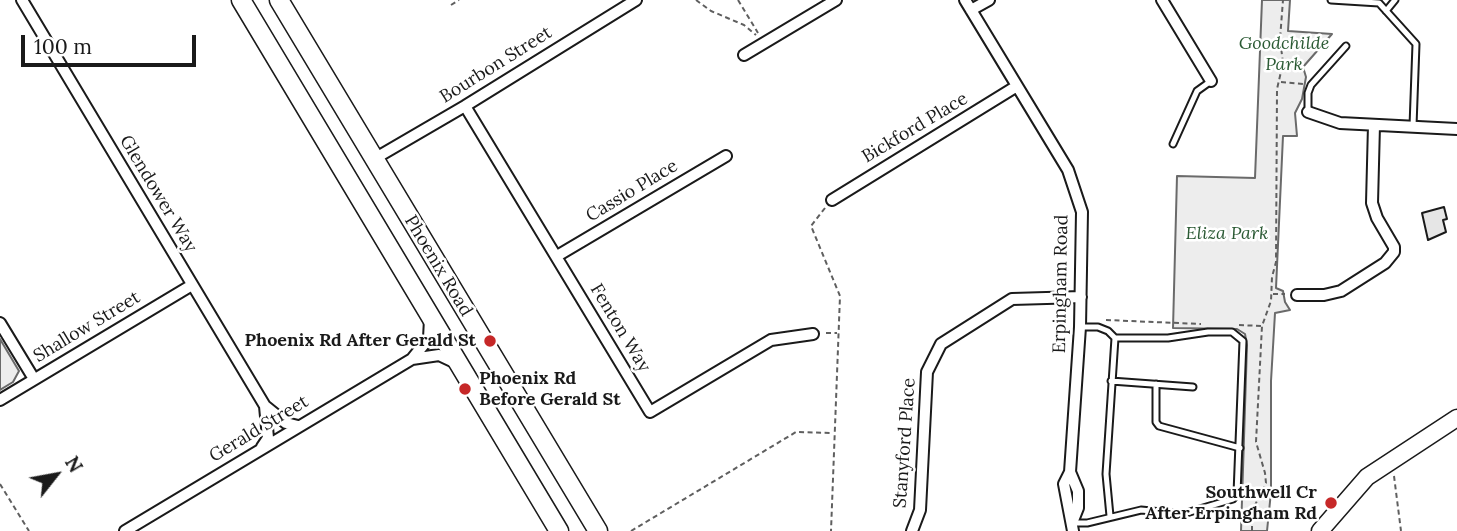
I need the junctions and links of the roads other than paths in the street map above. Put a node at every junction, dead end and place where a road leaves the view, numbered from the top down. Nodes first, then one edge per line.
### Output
1 (22, 0) edge
2 (241, 0) edge
3 (279, 0) edge
4 (636, 0) edge
5 (836, 0) edge
6 (989, 0) edge
7 (1162, 0) edge
8 (1331, 0) edge
9 (1395, 0) edge
10 (968, 5) edge
11 (1386, 10) junction
12 (1346, 46) dead end
13 (744, 55) dead end
14 (1211, 81) joint
15 (1017, 86) junction
16 (465, 106) junction
17 (1308, 112) joint
18 (1374, 125) junction
19 (1413, 127) junction
20 (1457, 129) edge
21 (1172, 144) dead end
22 (726, 156) dead end
23 (374, 159) junction
24 (832, 200) road end
25 (557, 256) junction
26 (192, 285) junction
27 (1297, 295) road end
28 (1081, 297) junction
29 (430, 316) junction
30 (0, 323) edge
31 (1080, 323) junction
32 (813, 334) road end
33 (1115, 338) junction
34 (412, 359) junction
35 (458, 364) junction
36 (34, 379) junction
37 (1111, 381) junction
38 (1156, 384) junction
39 (1193, 387) dead end
40 (0, 400) edge
41 (265, 406) junction
42 (1457, 418) edge
43 (298, 426) junction
44 (1240, 448) junction
45 (260, 449) junction
46 (1110, 516) junction
47 (1073, 527) edge
48 (125, 531) edge
49 (559, 531) edge
50 (598, 531) edge
51 (912, 531) edge
52 (1320, 531) edge

1 - 26 street, Glendower Way
2 - 29 main road, Phoenix Road
3 - 23 main road, Phoenix Road
4 - 16 street, Bourbon Street
5 - 13 street
6 - 10 street
7 - 14 street
8 - 11 lane
9 - 11 lane
10 - 15 street, Erpingham Road
11 - 19 lane
12 - 17 lane
14 - 21 lane
15 - 24 street, Bickford Place
15 - 28 street, Erpingham Road
16 - 23 street, Bourbon Street
16 - 25 street, Fenton Way
17 - 18 street
18 - 19 street
18 - 27 street
19 - 20 street
22 - 25 street, Cassio Place
23 - 50 main road, Phoenix Road
25 - 32 street, Fenton Way
26 - 36 street, Shallow Street
26 - 41 street, Glendower Way
28 - 31 street, Erpingham Road
28 - 51 street, Stanyford Place
29 - 34 street, Gerald Street
29 - 35 main road, Phoenix Road
30 - 36 street
31 - 33 lane
31 - 47 street, Erpingham Road
33 - 37 lane
33 - 44 lane
34 - 35 street, Gerald Street
34 - 43 street, Gerald Street
35 - 49 main road, Phoenix Road
36 - 40 street, Shallow Street
37 - 38 lane
37 - 46 lane
38 - 39 lane
38 - 44 lane
41 - 43 street, Glendower Way
41 - 45 street, Glendower Way
42 - 52 street
43 - 45 street, Gerald Street
44 - 46 lane
45 - 48 street, Gerald Street
46 - 47 lane

